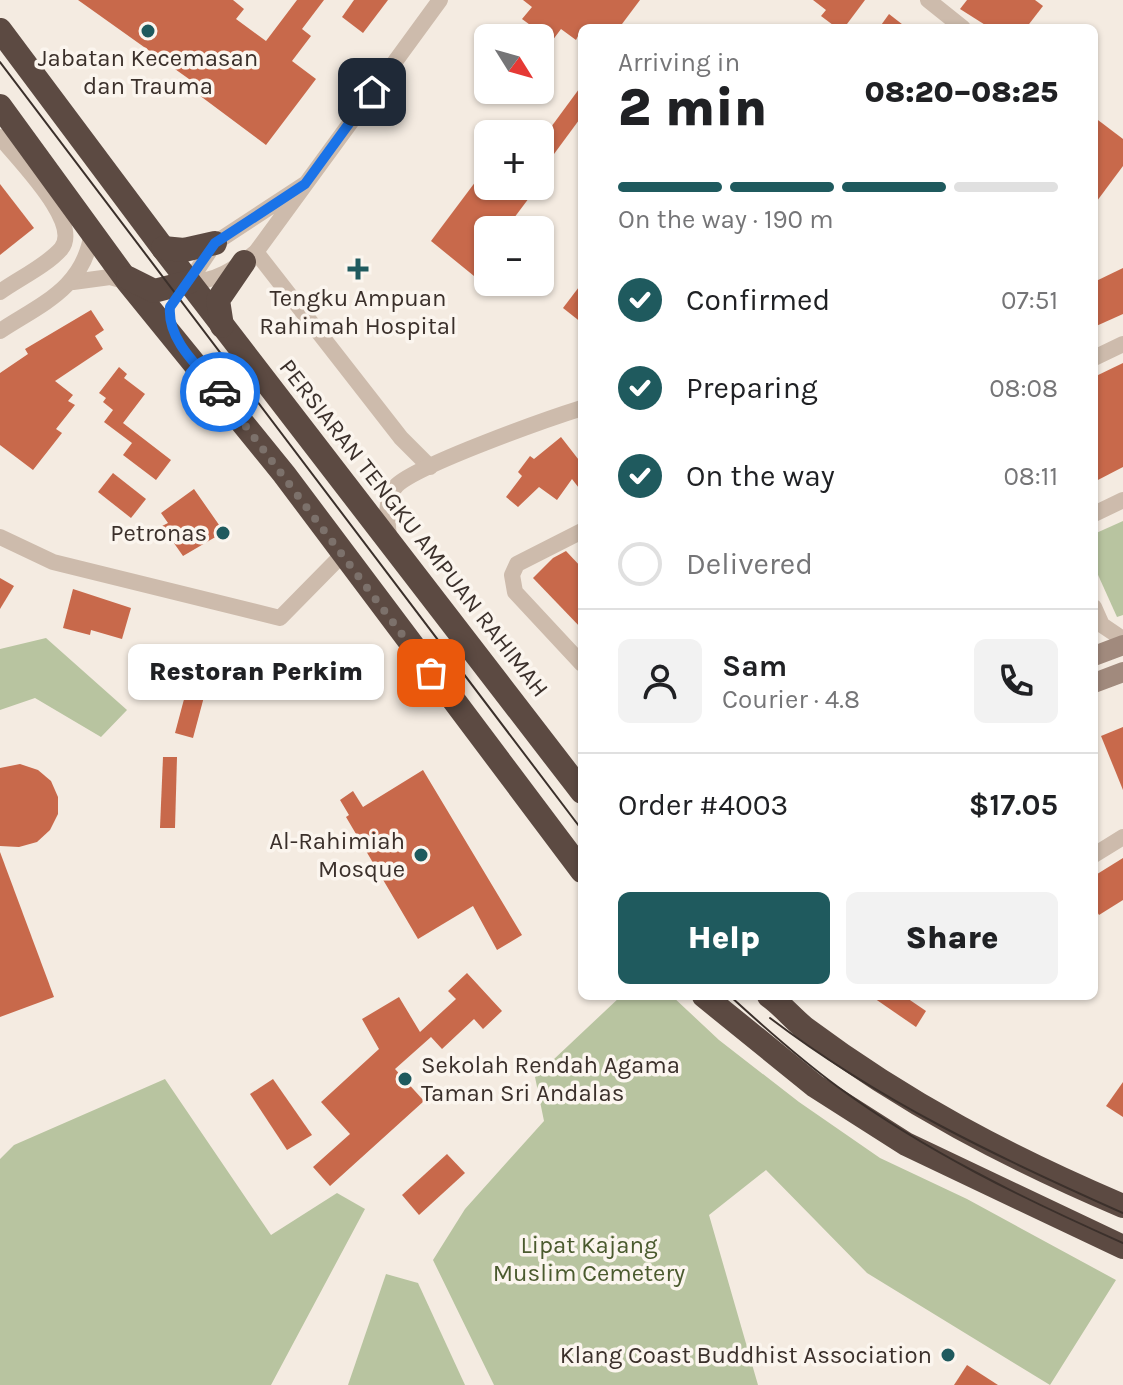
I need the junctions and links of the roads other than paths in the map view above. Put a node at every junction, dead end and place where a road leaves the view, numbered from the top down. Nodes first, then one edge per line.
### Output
1 (440, 0) edge
2 (928, 0) edge
3 (958, 24) edge
4 (0, 30) edge
5 (0, 106) edge
6 (0, 137) edge
7 (305, 184) junction
8 (92, 232) junction
9 (215, 243) junction
10 (163, 248) junction
11 (250, 257) junction
12 (126, 279) junction
13 (73, 282) junction
14 (189, 282) junction
15 (0, 292) edge
16 (222, 326) junction
17 (0, 331) edge
18 (176, 339) junction
19 (1123, 344) edge
20 (1098, 356) edge
21 (578, 410) edge
22 (430, 467) junction
23 (1123, 500) edge
24 (1098, 512) edge
25 (578, 533) edge
26 (0, 537) edge
27 (389, 539) junction
28 (343, 554) junction
29 (1098, 626) edge
30 (1123, 642) edge
31 (1098, 654) edge
32 (578, 660) edge
33 (1123, 672) edge
34 (1098, 681) edge
35 (578, 786) edge
36 (1123, 837) edge
37 (1098, 853) edge
38 (578, 866) edge
39 (709, 1000) edge
40 (773, 1000) edge
41 (1123, 1206) edge
42 (1123, 1247) edge

1 - 7 street
2 - 3 street
4 - 10 highway, PERSIARAN TENGKU AMPUAN RAHIMAH
5 - 8 highway
6 - 15 street
7 - 9 street
7 - 11 street
8 - 12 highway
8 - 13 street
9 - 10 highway
9 - 14 street
10 - 14 highway, PERSIARAN TENGKU AMPUAN RAHIMAH
11 - 14 street
11 - 16 highway
11 - 22 street
12 - 13 street
12 - 14 highway
12 - 18 highway
13 - 17 street
14 - 16 highway, PERSIARAN TENGKU AMPUAN RAHIMAH
14 - 18 highway
16 - 27 highway, PERSIARAN TENGKU AMPUAN RAHIMAH
18 - 28 highway
19 - 20 street
21 - 22 street
22 - 27 street
23 - 24 street
25 - 32 street
26 - 28 street
27 - 35 highway, PERSIARAN TENGKU AMPUAN RAHIMAH
28 - 38 highway
29 - 30 street
30 - 31 main road
33 - 34 main road
36 - 37 street
39 - 42 highway
40 - 41 highway

